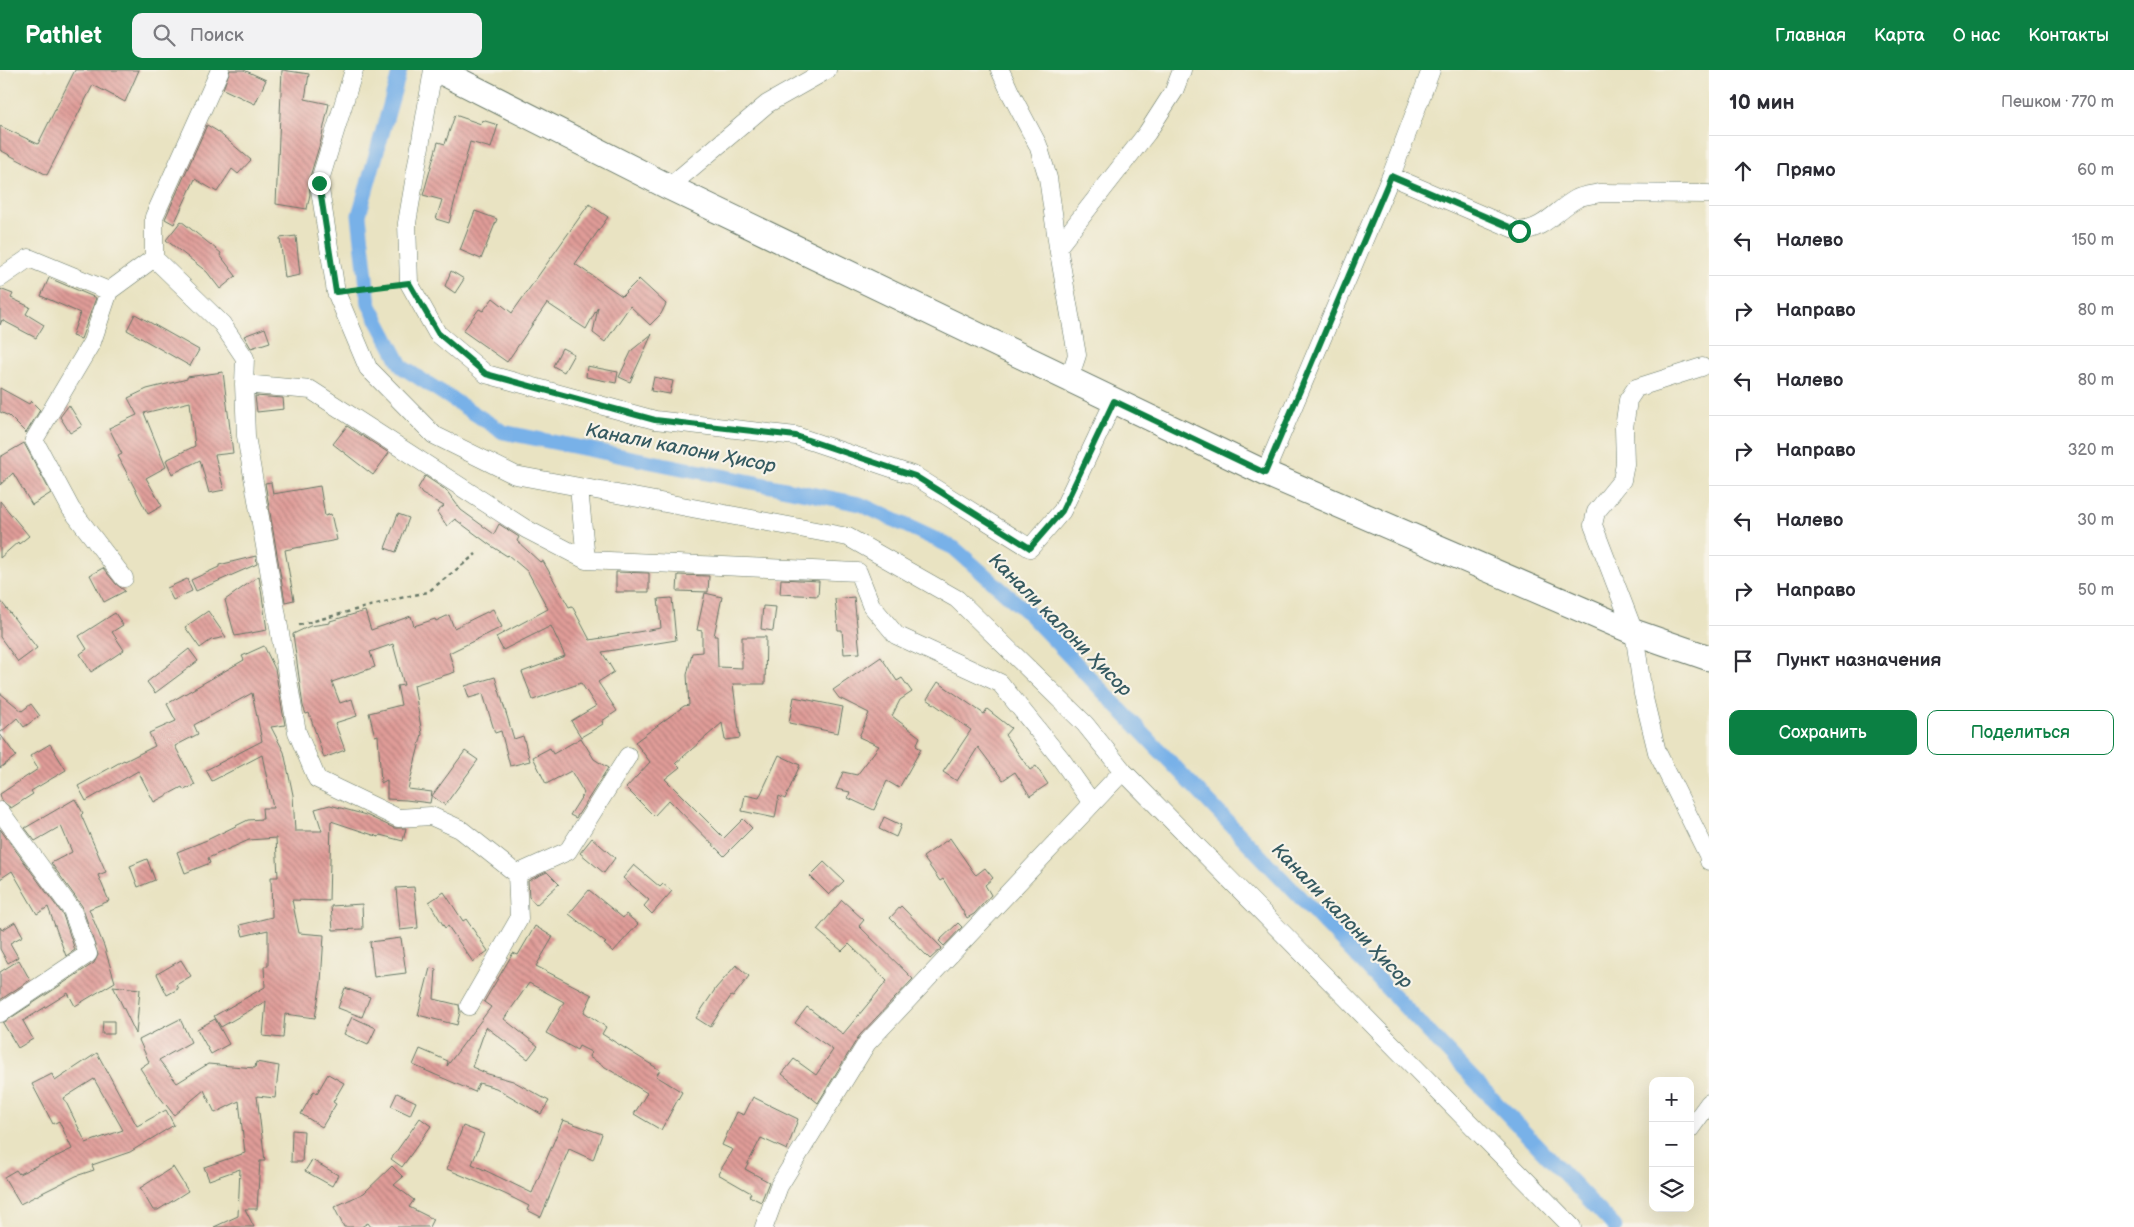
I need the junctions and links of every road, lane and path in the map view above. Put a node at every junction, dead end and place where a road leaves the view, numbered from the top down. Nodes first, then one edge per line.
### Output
1 (220, 70) edge
2 (354, 70) edge
3 (433, 70) edge
4 (438, 70) edge
5 (827, 70) edge
6 (1000, 70) edge
7 (1182, 70) edge
8 (1431, 70) edge
9 (1391, 176) junction
10 (669, 187) junction
11 (1709, 194) edge
12 (1058, 247) junction
13 (154, 258) junction
14 (0, 278) edge
15 (409, 283) junction
16 (109, 291) junction
17 (336, 292) junction
18 (1702, 367) dead end
19 (1069, 379) junction
20 (244, 384) junction
21 (1114, 401) junction
22 (1265, 473) junction
23 (579, 488) junction
24 (476, 554) dead end
25 (586, 560) junction
26 (124, 578) dead end
27 (299, 625) dead end
28 (1634, 632) junction
29 (1709, 658) edge
30 (628, 756) dead end
31 (1123, 771) junction
32 (1092, 803) junction
33 (0, 811) edge
34 (1709, 861) edge
35 (517, 874) junction
36 (468, 1006) dead end
37 (0, 1013) edge
38 (1709, 1103) edge
39 (1694, 1124) edge
40 (764, 1227) edge
41 (1572, 1227) edge

1 - 13 street
2 - 17 street
3 - 15 street
4 - 10 main road
5 - 10 street
6 - 12 street
7 - 12 street
8 - 9 street
9 - 11 street
9 - 22 street
10 - 19 main road
12 - 19 street
13 - 16 street
13 - 20 street
14 - 16 street
15 - 17 path
15 - 21 street
16 - 26 street
17 - 23 street
18 - 28 street
19 - 21 main road
20 - 25 street
20 - 35 street
21 - 22 main road
22 - 28 main road
23 - 25 street
23 - 31 street
24 - 27 path
25 - 32 street
28 - 29 main road
28 - 34 street
30 - 35 street
31 - 32 street
31 - 41 street
32 - 40 street
33 - 37 street
35 - 36 street
38 - 39 street

